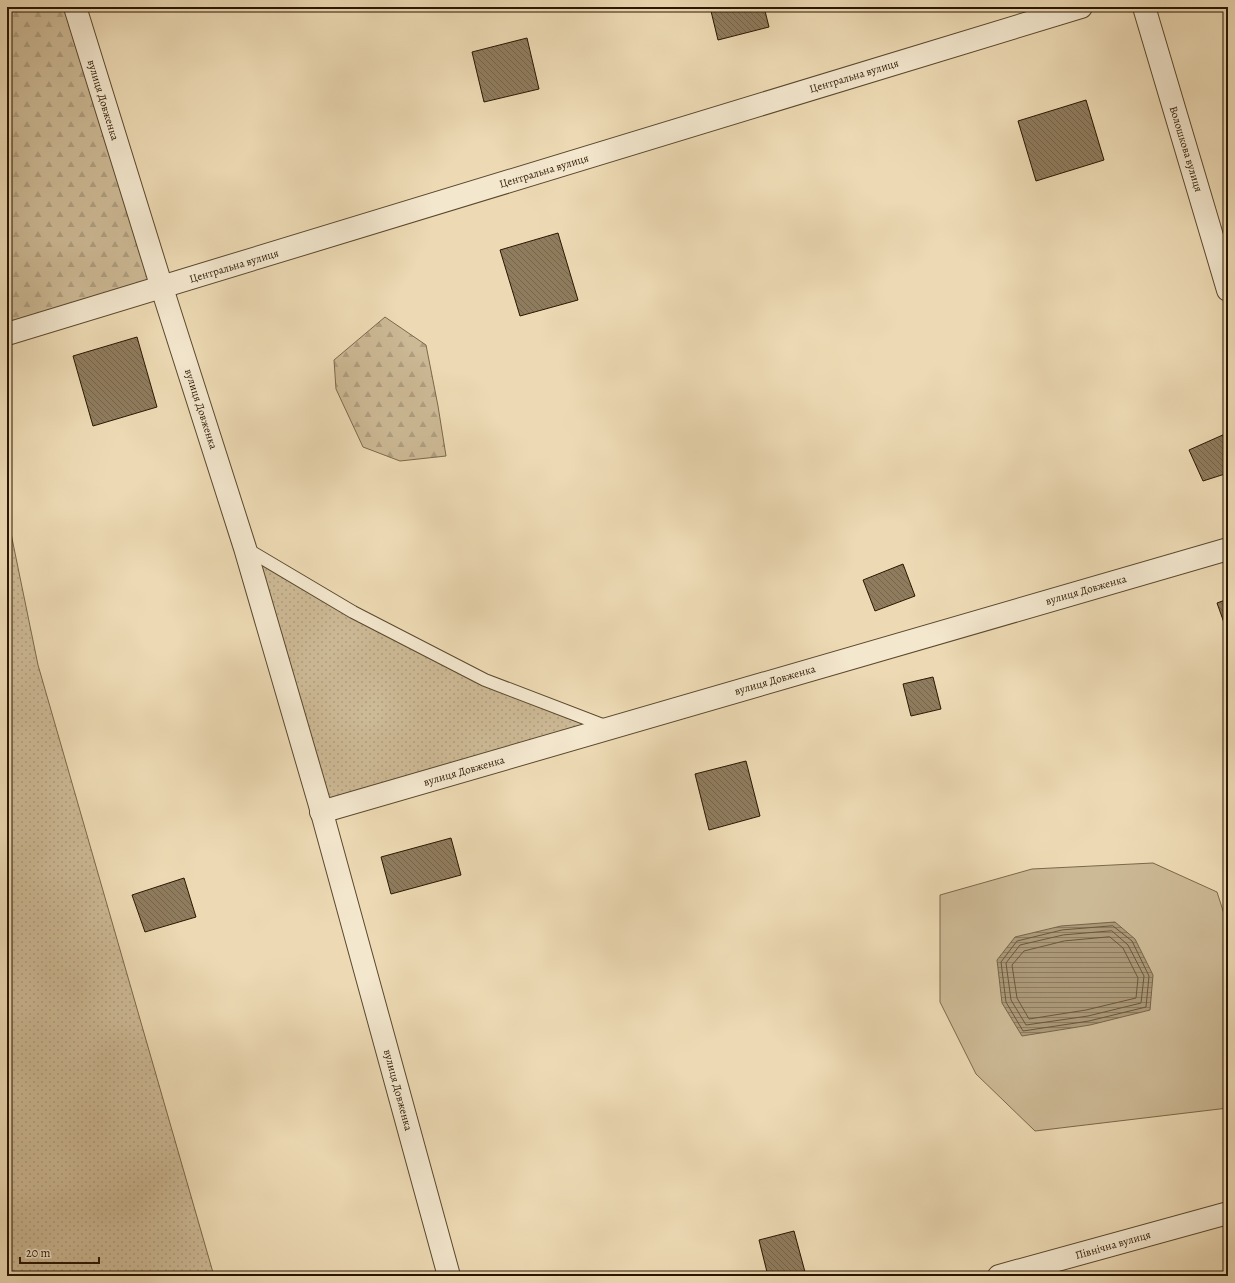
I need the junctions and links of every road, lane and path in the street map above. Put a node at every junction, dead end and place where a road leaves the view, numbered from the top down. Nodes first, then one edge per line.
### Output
1 (74, 7) edge
2 (1081, 7) edge
3 (1144, 7) edge
4 (162, 288) junction
5 (1228, 290) edge
6 (7, 334) edge
7 (245, 548) junction
8 (1228, 549) edge
9 (611, 728) junction
10 (322, 812) junction
11 (1228, 1213) edge
12 (1067, 1267) edge
13 (449, 1276) edge
14 (998, 1276) edge

1 - 4 street, вулиця Довженка
2 - 4 street, Центральна вулиця
3 - 5 street, Волошкова вулиця
4 - 6 street, Центральна вулиця
4 - 7 street, вулиця Довженка
7 - 9 lane
7 - 10 street, вулиця Довженка
8 - 9 street, вулиця Довженка
9 - 10 street, вулиця Довженка
10 - 13 street, вулиця Довженка
11 - 12 street, Північна вулиця
12 - 14 street, Північна вулиця

